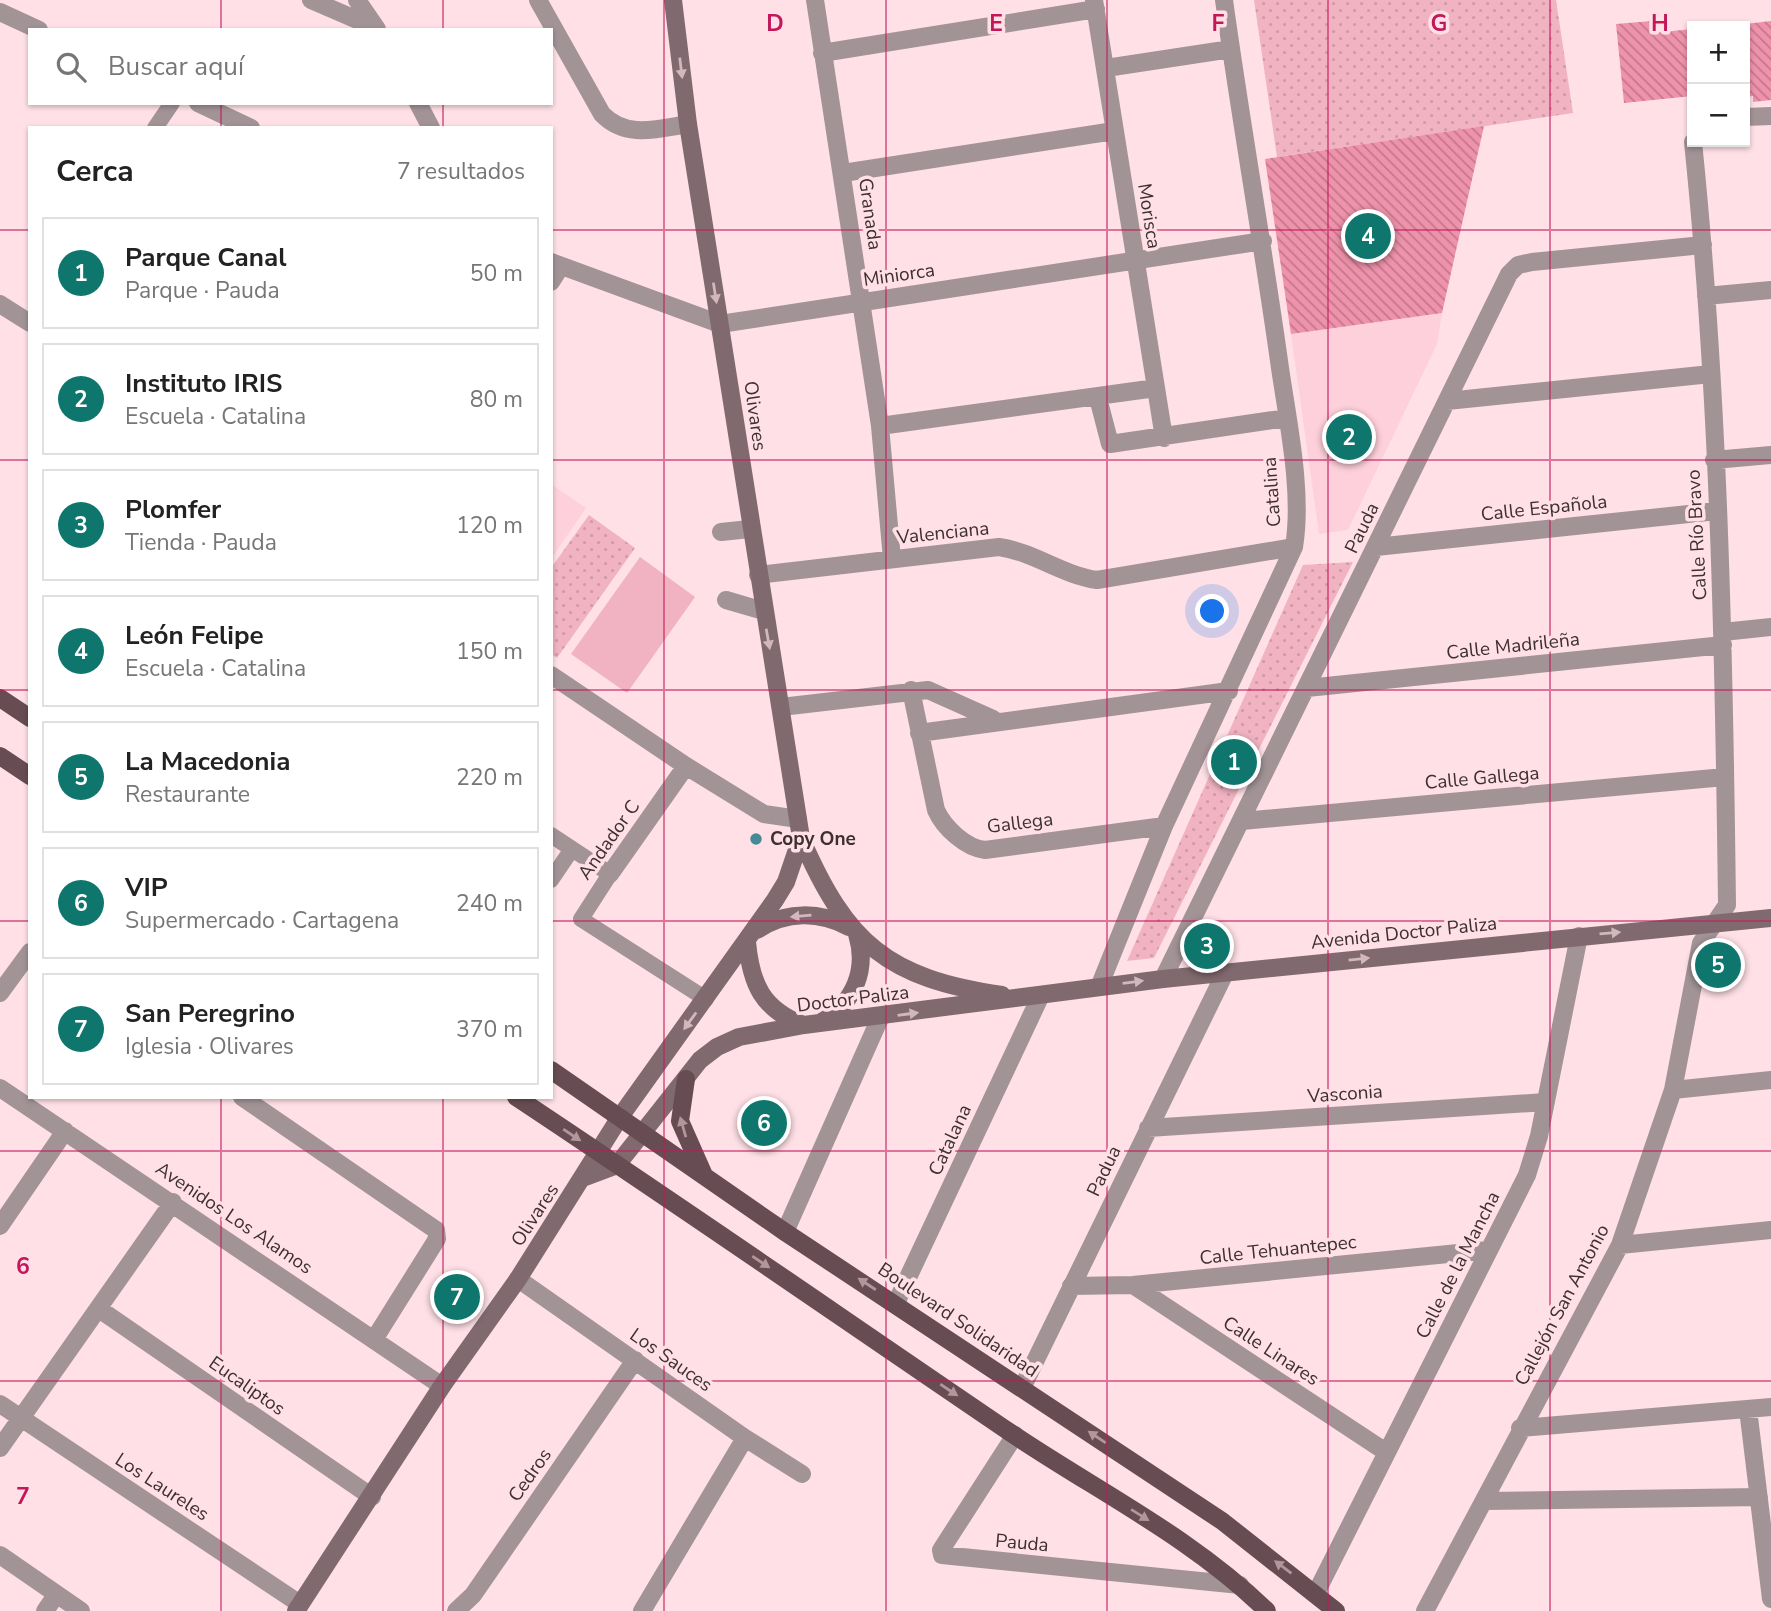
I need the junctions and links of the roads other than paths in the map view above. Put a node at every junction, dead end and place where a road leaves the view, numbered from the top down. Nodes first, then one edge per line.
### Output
1 (311, 0) edge
2 (357, 0) edge
3 (538, 0) edge
4 (673, 0) edge
5 (815, 0) edge
6 (1224, 0) edge
7 (1095, 4) edge
8 (2, 17) edge
9 (33, 28) edge
10 (375, 28) edge
11 (376, 28) edge
12 (1231, 49) junction
13 (822, 52) junction
14 (1106, 68) junction
15 (171, 105) edge
16 (202, 105) edge
17 (419, 105) edge
18 (1771, 116) edge
19 (1750, 117) edge
20 (688, 124) junction
21 (156, 126) edge
22 (247, 126) edge
23 (430, 126) edge
24 (1114, 131) junction
25 (1693, 147) edge
26 (843, 173) junction
27 (1263, 241) junction
28 (1703, 245) junction
29 (1135, 261) junction
30 (554, 270) edge
31 (1771, 289) edge
32 (1706, 296) junction
33 (861, 301) junction
34 (0, 303) edge
35 (27, 316) edge
36 (720, 324) junction
37 (1711, 374) junction
38 (1156, 388) junction
39 (1098, 398) junction
40 (1447, 401) junction
41 (1287, 418) junction
42 (880, 426) junction
43 (1164, 438) junction
44 (1771, 455) edge
45 (1714, 460) junction
46 (1717, 511) junction
47 (750, 529) junction
48 (721, 532) dead end
49 (1294, 547) junction
50 (1376, 547) junction
51 (892, 559) junction
52 (758, 575) junction
53 (726, 600) dead end
54 (764, 611) junction
55 (1771, 626) edge
56 (1723, 638) junction
57 (553, 676) edge
58 (1307, 688) junction
59 (911, 690) junction
60 (1229, 691) junction
61 (0, 698) edge
62 (781, 707) junction
63 (28, 717) edge
64 (998, 721) junction
65 (919, 733) junction
66 (0, 756) edge
67 (686, 766) junction
68 (28, 775) edge
69 (1725, 777) junction
70 (797, 819) junction
71 (1242, 821) junction
72 (1164, 826) junction
73 (553, 836) edge
74 (801, 838) junction
75 (572, 849) junction
76 (610, 873) junction
77 (553, 877) edge
78 (1771, 918) edge
79 (1715, 923) junction
80 (853, 930) junction
81 (1579, 936) junction
82 (750, 937) junction
83 (28, 955) edge
84 (1225, 973) junction
85 (1163, 979) junction
86 (1099, 986) junction
87 (0, 993) edge
88 (1032, 997) junction
89 (706, 999) junction
90 (880, 1018) junction
91 (812, 1024) junction
92 (553, 1071) edge
93 (686, 1079) junction
94 (1771, 1080) edge
95 (0, 1088) edge
96 (1673, 1090) junction
97 (245, 1099) edge
98 (519, 1099) edge
99 (1546, 1102) junction
100 (620, 1117) junction
101 (1147, 1128) junction
102 (65, 1131) junction
103 (643, 1133) junction
104 (598, 1152) junction
105 (617, 1164) junction
106 (703, 1173) junction
107 (585, 1177) junction
108 (173, 1202) junction
109 (0, 1226) edge
110 (1771, 1230) edge
111 (785, 1232) junction
112 (1620, 1245) junction
113 (1489, 1250) junction
114 (518, 1279) junction
115 (1133, 1285) junction
116 (1071, 1286) junction
117 (896, 1303) junction
118 (99, 1309) junction
119 (375, 1339) junction
120 (635, 1360) junction
121 (442, 1386) junction
122 (1022, 1388) junction
123 (0, 1405) edge
124 (1771, 1407) edge
125 (1748, 1409) junction
126 (20, 1418) junction
127 (1520, 1428) junction
128 (1014, 1435) junction
129 (745, 1438) junction
130 (0, 1448) edge
131 (1386, 1452) junction
132 (802, 1474) dead end
133 (372, 1497) junction
134 (1759, 1497) junction
135 (1484, 1501) junction
136 (0, 1556) edge
137 (1240, 1585) junction
138 (1771, 1587) edge
139 (1316, 1593) junction
140 (56, 1594) junction
141 (1771, 1598) edge
142 (298, 1607) edge
143 (45, 1611) edge
144 (81, 1611) edge
145 (456, 1611) edge
146 (642, 1611) edge
147 (1267, 1611) edge
148 (1336, 1611) edge
149 (1425, 1611) edge

1 - 10 street
2 - 11 street
3 - 20 street
4 -> 20 main road, Olivares
5 - 13 street, Granada
6 - 12 street, Catalina
7 - 13 street
7 - 14 street, Morisca
8 - 9 street
12 - 14 street
12 - 27 street, Catalina
13 - 26 street, Granada
14 - 24 street, Morisca
15 - 21 street
16 - 22 street
17 - 23 street
18 - 19 street
20 -> 36 main road, Olivares
24 - 26 street
24 - 29 street, Morisca
25 - 28 street, Calle Río Bravo
26 - 33 street, Granada
27 - 29 street, Miniorca
27 - 41 street, Catalina
28 - 32 street, Calle Río Bravo
28 - 40 street, Pauda
29 - 33 street, Miniorca
29 - 38 street, Morisca
30 - 36 street, Miniorca
31 - 32 street
32 - 37 street, Calle Río Bravo
33 - 36 street, Miniorca
33 - 42 street, Granada
34 - 35 street
36 - 47 main road, Olivares
37 - 40 street
37 - 45 street, Calle Río Bravo
38 - 39 street
38 - 43 street, Morisca
39 - 42 street
39 - 43 street
40 - 50 street, Pauda
41 - 43 street
41 - 49 street, Catalina
42 - 51 street, Granada
44 - 45 street
45 - 46 street, Calle Río Bravo
46 - 50 street, Calle Española
46 - 56 street, Calle Río Bravo
47 - 48 street
47 - 52 main road, Olivares
49 - 51 street, Valenciana
49 - 60 street, Catalina
50 - 58 street, Pauda
51 - 52 street, Valenciana
52 - 54 main road, Olivares
53 - 54 street
54 -> 62 main road, Olivares
55 - 56 street, Calle Madrileña
56 - 58 street, Calle Madrileña
56 - 69 street, Calle Río Bravo
57 - 67 street
58 - 71 street, Pauda
59 - 62 street
59 - 64 street
59 - 65 street, Gallega
60 - 64 street
60 - 72 street, Catalina
61 - 63 main road
62 - 70 main road, Olivares
64 - 65 street
65 - 72 street, Gallega
66 - 68 main road
67 - 70 street
67 - 76 street, Andador C
69 - 71 street, Calle Gallega
69 - 79 street, Calle Río Bravo
70 - 74 main road, Olivares
71 - 85 street, Pauda
72 - 86 street, Catalina
73 - 75 street
74 - 80 main road, Olivares
74 - 82 main road, Olivares
75 - 76 street
75 - 77 street, Andador C
76 - 89 street, Andador C
78 - 79 main road, Avenida Doctor Paliza
81 -> 79 main road, Avenida Doctor Paliza
79 - 96 street, Callejón San Antonio
80 -> 82 main road
80 - 88 main road, Olivares
80 - 91 main road
84 -> 81 main road, Avenida Doctor Paliza
81 - 99 street, Calle de la Mancha
82 - 89 main road, Olivares
82 - 91 main road
83 - 87 street
84 - 85 main road, Avenida Doctor Paliza
84 - 101 street, Padua
86 -> 85 main road, Avenida Doctor Paliza
86 - 88 main road, Avenida Doctor Paliza
90 -> 88 main road, Doctor Paliza
88 - 117 street, Catalana
89 -> 100 main road, Olivares
90 - 91 main road, Doctor Paliza
90 - 111 street
91 - 93 main road, Doctor Paliza
92 - 100 main road, Boulevard Solidaridad
93 - 103 main road, Doctor Paliza
106 -> 93 main road
94 - 96 street
95 - 102 street, Avenidos Los Alamos
96 - 112 street, Callejón San Antonio
97 - 119 street
98 -> 104 main road
99 - 101 street, Vasconia
99 - 113 street, Calle de la Mancha
100 - 103 main road, Boulevard Solidaridad
100 - 104 main road, Olivares
101 - 116 street, Padua
102 - 108 street, Avenidos Los Alamos
102 - 109 street
103 - 105 main road, Doctor Paliza
103 - 106 main road, Boulevard Solidaridad
104 - 105 main road
104 - 107 main road, Olivares
105 - 107 main road
105 -> 128 main road
106 - 111 main road, Boulevard Solidaridad
107 - 114 main road, Olivares
108 - 118 street
108 - 119 street, Avenidos Los Alamos
110 - 112 street
117 -> 111 main road, Boulevard Solidaridad
112 - 127 street, Callejón San Antonio
113 - 115 street, Calle Tehuantepec
113 - 131 street, Calle de la Mancha
114 - 120 street, Los Sauces
114 - 121 main road, Olivares
115 - 116 street, Calle Tehuantepec
115 - 131 street, Calle Linares
116 - 122 street, Padua
117 - 122 main road, Boulevard Solidaridad
118 - 126 street
118 - 133 street, Eucaliptos
119 - 121 street, Avenidos Los Alamos
120 - 129 street, Los Sauces
120 - 145 street, Cedros
121 - 133 main road, Olivares
139 -> 122 main road, Boulevard Solidaridad
123 - 126 street, Los Laureles
124 - 125 street
125 - 127 street
125 - 134 street
126 - 130 street
126 - 142 street, Los Laureles
127 - 135 street, Callejón San Antonio
128 -> 137 main road
128 - 137 street, Pauda
129 - 132 street, Los Sauces
129 - 146 street
131 - 139 street, Calle de la Mancha
133 - 142 main road, Olivares
134 - 135 street
134 - 138 street
135 - 149 street, Callejón San Antonio
136 - 140 street
137 - 147 main road
138 - 141 street
139 - 148 main road, Boulevard Solidaridad
140 - 143 street
140 - 144 street

